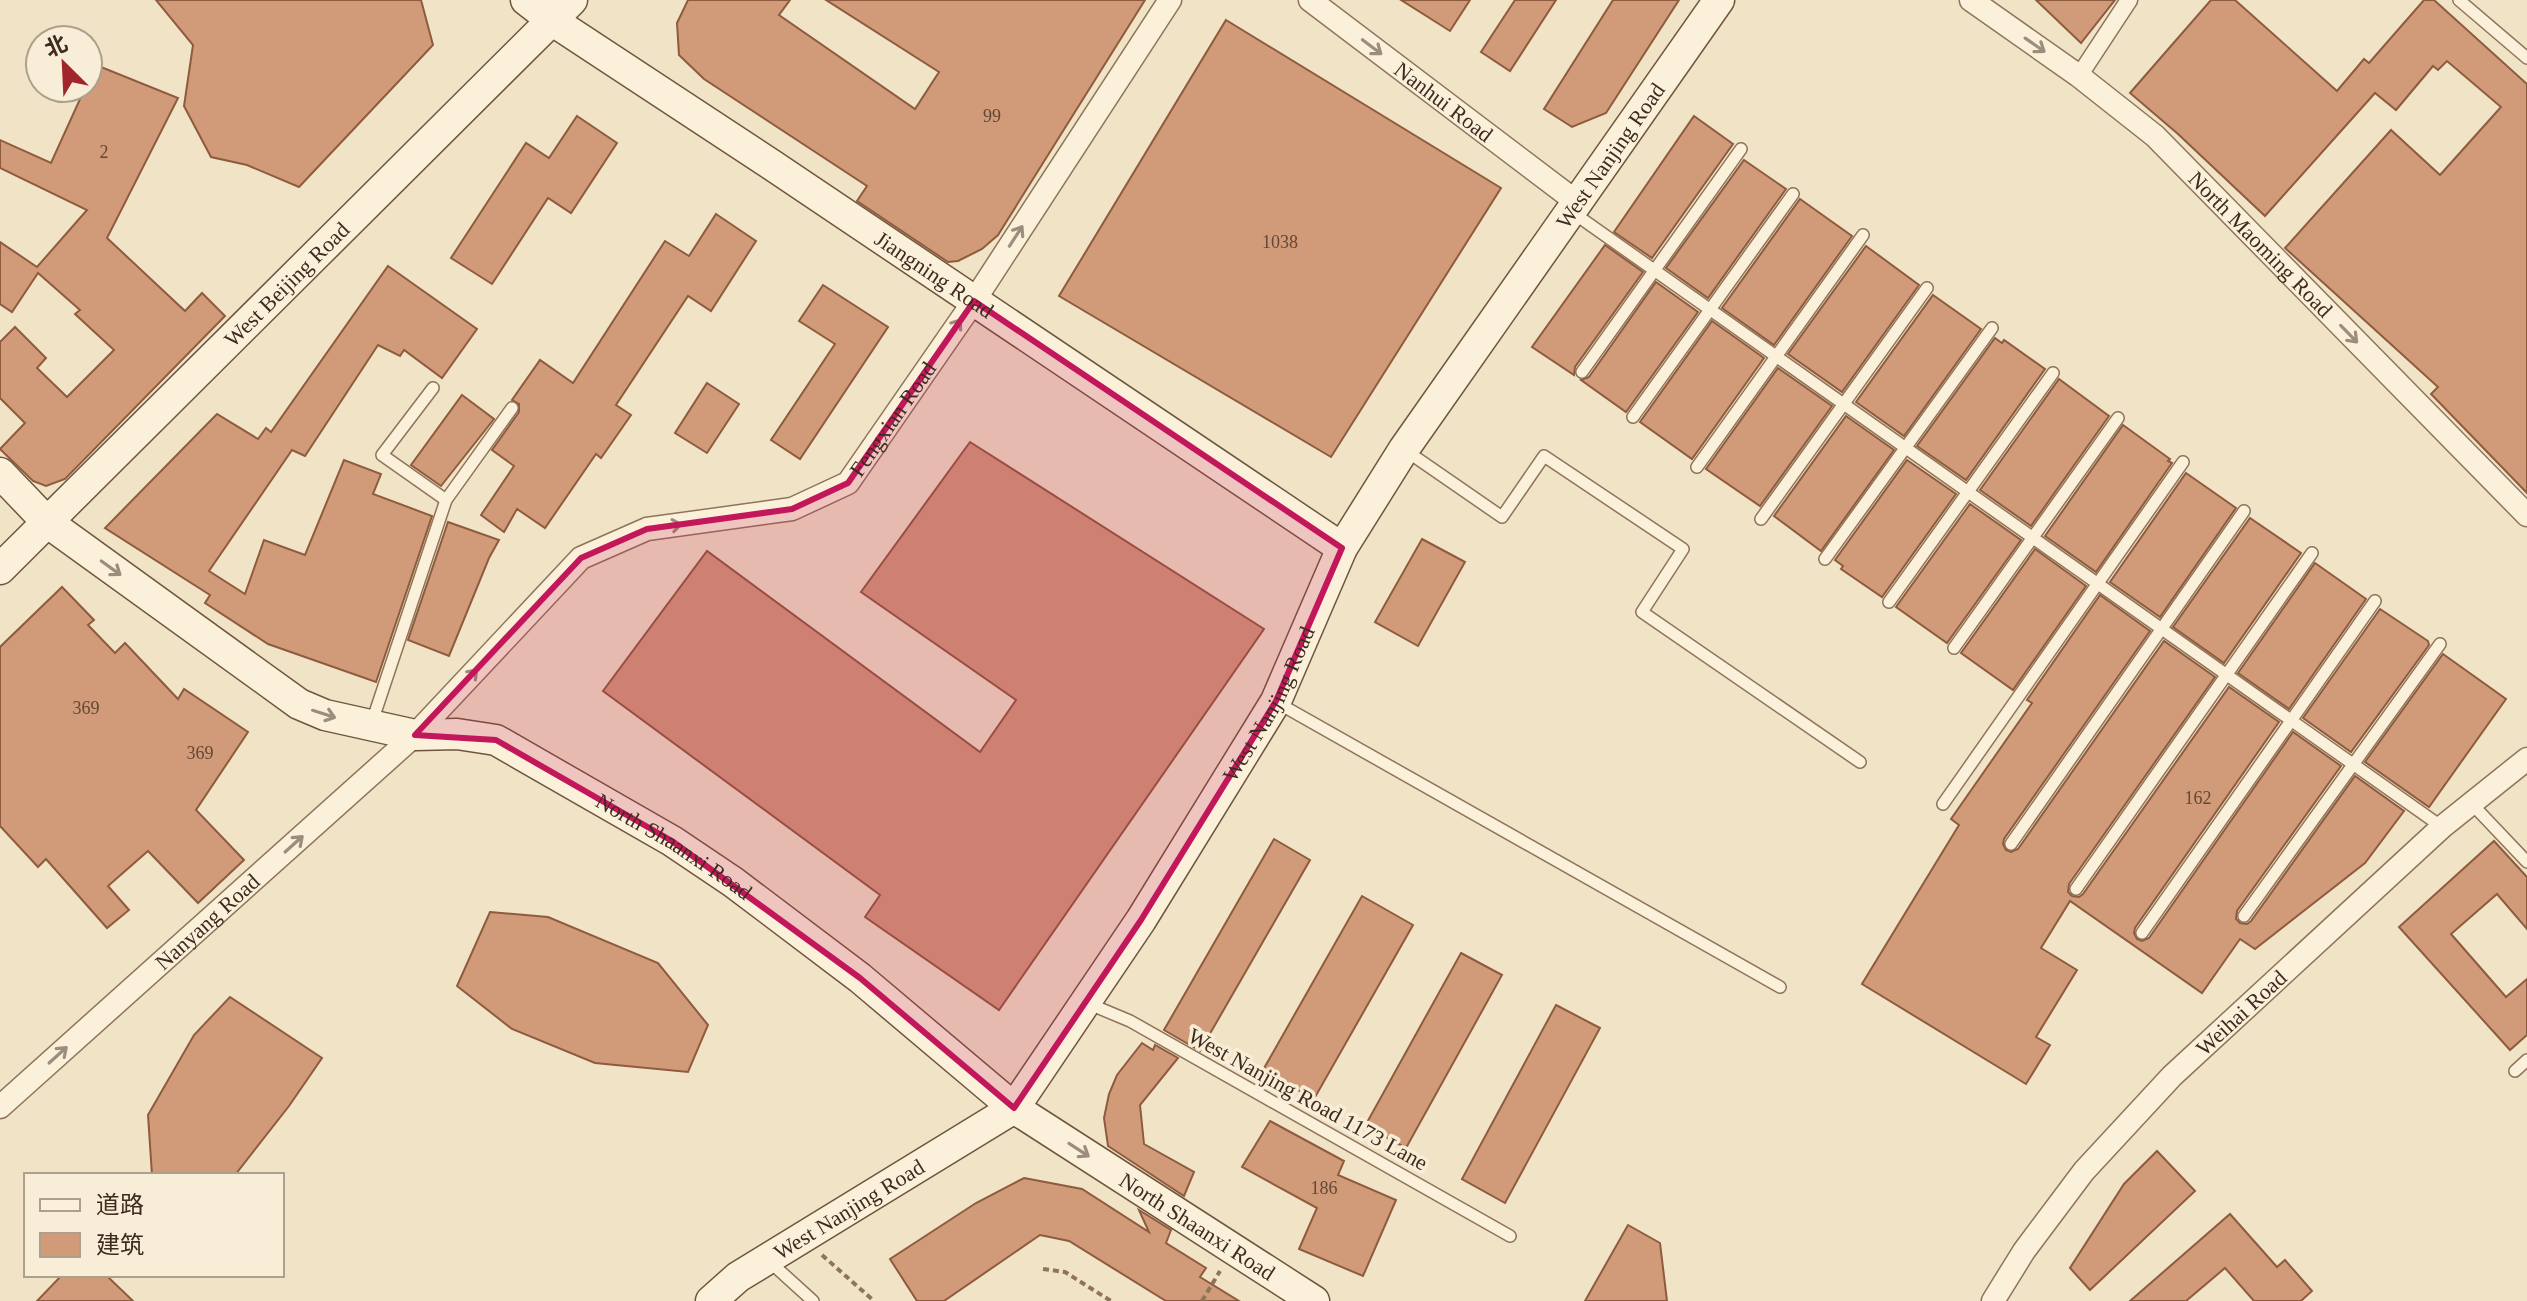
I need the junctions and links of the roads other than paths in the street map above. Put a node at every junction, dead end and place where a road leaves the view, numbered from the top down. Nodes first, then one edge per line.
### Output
1 (526, 0) edge
2 (1170, 0) edge
3 (1310, 0) edge
4 (1719, 0) edge
5 (1971, 0) edge
6 (2129, 0) edge
7 (2459, 0) edge
8 (562, 11) edge
9 (2527, 58) edge
10 (2079, 76) junction
11 (1741, 149) dead end
12 (1793, 194) dead end
13 (1575, 207) junction
14 (1863, 235) dead end
15 (1656, 271) junction
16 (1927, 288) dead end
17 (974, 301) junction
18 (1711, 310) junction
19 (1992, 328) dead end
20 (1777, 356) junction
21 (1582, 372) dead end
22 (2053, 373) dead end
23 (433, 388) dead end
24 (1844, 404) junction
25 (512, 408) dead end
26 (1633, 417) dead end
27 (2118, 418) dead end
28 (1906, 447) junction
29 (1404, 449) junction
30 (2183, 462) dead end
31 (1697, 467) dead end
32 (0, 473) edge
33 (1968, 492) junction
34 (446, 500) junction
35 (2244, 511) dead end
36 (2527, 515) edge
37 (1761, 519) dead end
38 (47, 522) junction
39 (2033, 537) junction
40 (1342, 548) junction
41 (2312, 553) dead end
42 (1825, 559) dead end
43 (0, 569) edge
44 (2098, 583) junction
45 (2375, 601) dead end
46 (1889, 602) dead end
47 (2162, 629) junction
48 (2440, 644) dead end
49 (1954, 648) dead end
50 (2227, 675) junction
51 (1276, 701) junction
52 (2291, 720) junction
53 (371, 726) junction
54 (415, 735) junction
55 (2527, 759) edge
56 (1860, 762) dead end
57 (2353, 764) junction
58 (2471, 803) junction
59 (1943, 804) dead end
60 (2442, 827) junction
61 (2011, 844) dead end
62 (2527, 862) edge
63 (2076, 889) dead end
64 (2244, 916) dead end
65 (2142, 933) dead end
66 (1780, 987) dead end
67 (1085, 1002) junction
68 (2527, 1060) edge
69 (2515, 1071) dead end
70 (0, 1107) edge
71 (1014, 1108) junction
72 (1510, 1236) dead end
73 (767, 1259) junction
74 (711, 1301) edge
75 (813, 1301) edge
76 (1314, 1301) edge
77 (1993, 1301) edge

1 - 8 main road, Jiangning Road
17 -> 2 street, Fengxian Road
3 -> 13 street, Nanhui Road
4 - 13 main road, West Nanjing Road
5 -> 10 street, North Maoming Road
6 - 10 street
7 - 9 lane
8 - 17 main road, Jiangning Road
8 - 38 main road, West Beijing Road
10 -> 36 street, North Maoming Road
11 - 15 lane
12 - 18 lane
13 - 15 lane
13 - 29 main road, West Nanjing Road
14 - 20 lane
15 - 18 lane
15 - 21 lane
16 - 24 lane
17 - 40 main road, Jiangning Road
54 -> 17 street, Fengxian Road
18 - 20 lane
18 - 26 lane
19 - 28 lane
20 - 24 lane
20 - 31 lane
22 - 33 lane
23 - 34 lane
24 - 28 lane
24 - 37 lane
25 - 34 lane
27 - 39 lane
28 - 33 lane
28 - 42 lane
29 - 40 main road, West Nanjing Road
29 - 56 lane
30 - 44 lane
32 - 38 main road, North Shaanxi Road
33 - 39 lane
33 - 46 lane
34 - 53 lane
35 - 47 lane
38 - 43 main road, West Beijing Road
38 -> 53 main road, North Shaanxi Road
39 - 44 lane
39 - 49 lane
40 - 51 main road, West Nanjing Road
41 - 50 lane
44 - 47 lane
44 - 59 lane
45 - 52 lane
47 - 50 lane
47 - 61 lane
48 - 57 lane
50 - 52 lane
50 - 63 lane
51 - 66 lane
51 - 67 main road, West Nanjing Road
52 - 57 lane
52 - 65 lane
53 - 54 main road, North Shaanxi Road
70 -> 54 street, Nanyang Road
54 - 71 main road, North Shaanxi Road
55 - 58 street, Weihai Road
57 - 60 lane
57 - 64 lane
58 - 60 street, Weihai Road
58 - 62 lane
60 - 77 street, Weihai Road
67 - 71 main road, West Nanjing Road
67 - 72 lane, West Nanjing Road 1173 Lane
68 - 69 lane
71 - 73 main road, West Nanjing Road
71 -> 76 main road, North Shaanxi Road
73 - 74 main road, West Nanjing Road
73 - 75 lane

